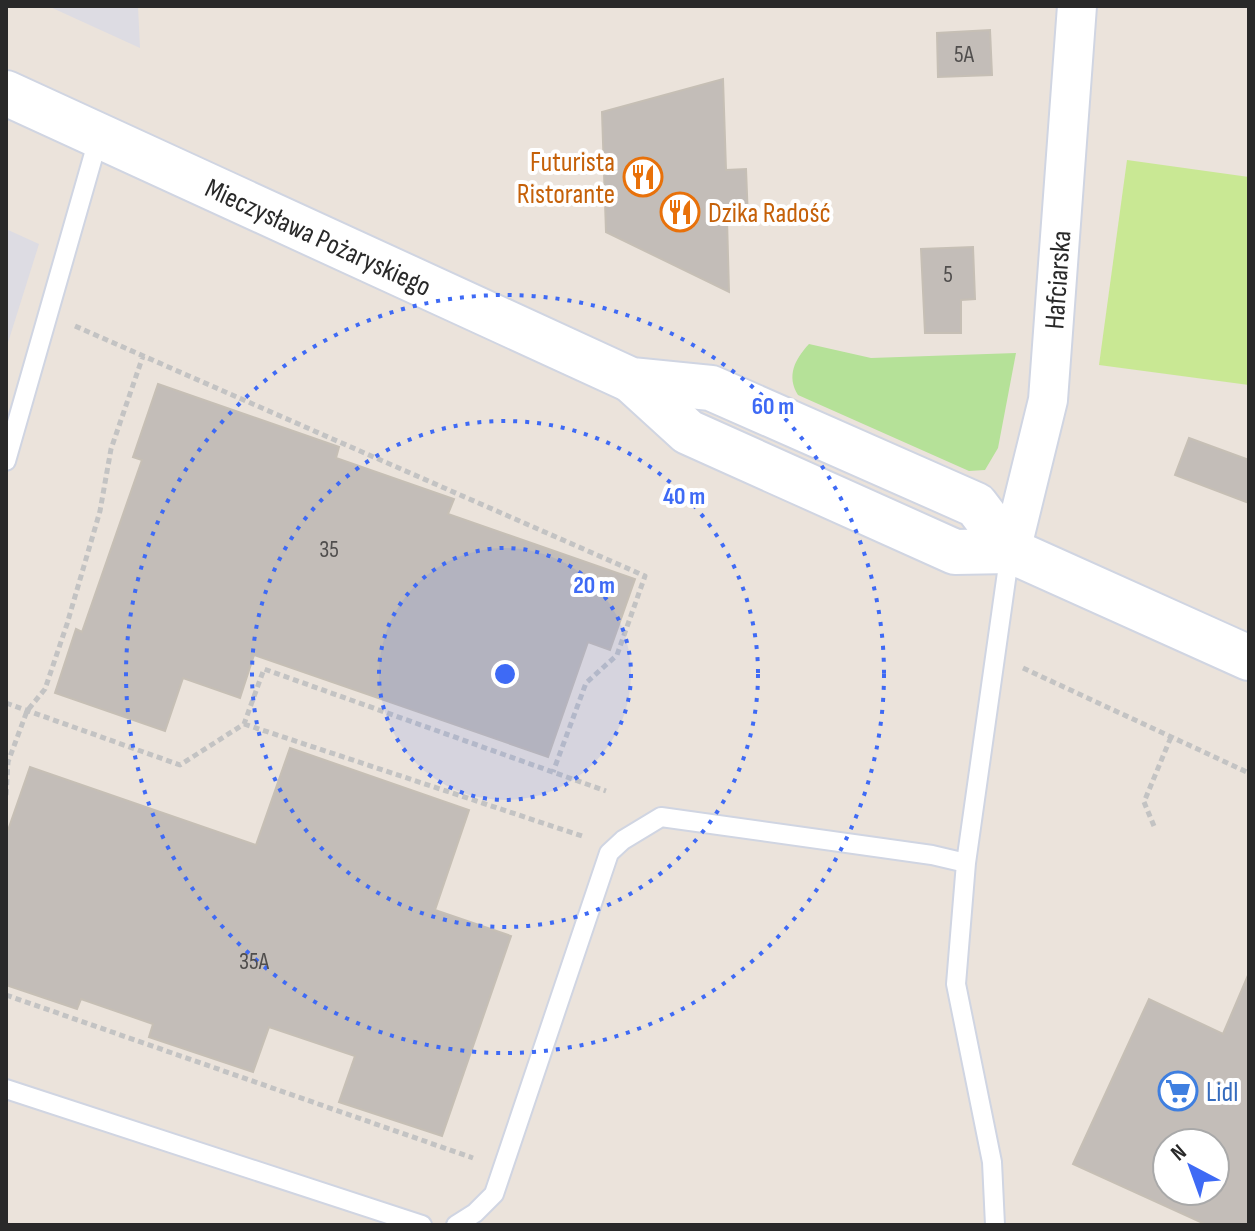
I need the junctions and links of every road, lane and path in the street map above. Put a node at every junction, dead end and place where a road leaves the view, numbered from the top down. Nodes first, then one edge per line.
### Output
1 (1077, 6) edge
2 (6, 93) edge
3 (99, 136) junction
4 (48, 314) junction
5 (143, 356) junction
6 (6, 461) edge
7 (1011, 551) junction
8 (996, 657) junction
9 (1249, 658) edge
10 (6, 703) edge
11 (27, 711) junction
12 (244, 724) junction
13 (1171, 737) junction
14 (553, 772) junction
15 (1249, 773) edge
16 (606, 791) dead end
17 (6, 795) edge
18 (1154, 826) dead end
19 (598, 839) dead end
20 (966, 863) junction
21 (6, 995) edge
22 (6, 1089) edge
23 (476, 1159) dead end
24 (422, 1225) edge
25 (456, 1225) edge
26 (995, 1225) edge

1 - 7 street, Hafciarska
2 - 3 street, Mieczysława Pożaryskiego
3 - 4 lane
3 - 7 street, Mieczysława Pożaryskiego
4 - 5 path
4 - 6 lane
5 - 11 path
5 - 14 path
7 - 8 lane
7 - 9 street, Mieczysława Pożaryskiego
8 - 13 path
8 - 20 lane
10 - 11 path
11 - 12 path
11 - 17 path
12 - 14 path
12 - 19 path
13 - 15 path
13 - 18 path
14 - 16 path
20 - 25 lane
20 - 26 lane
21 - 23 path
22 - 24 lane

